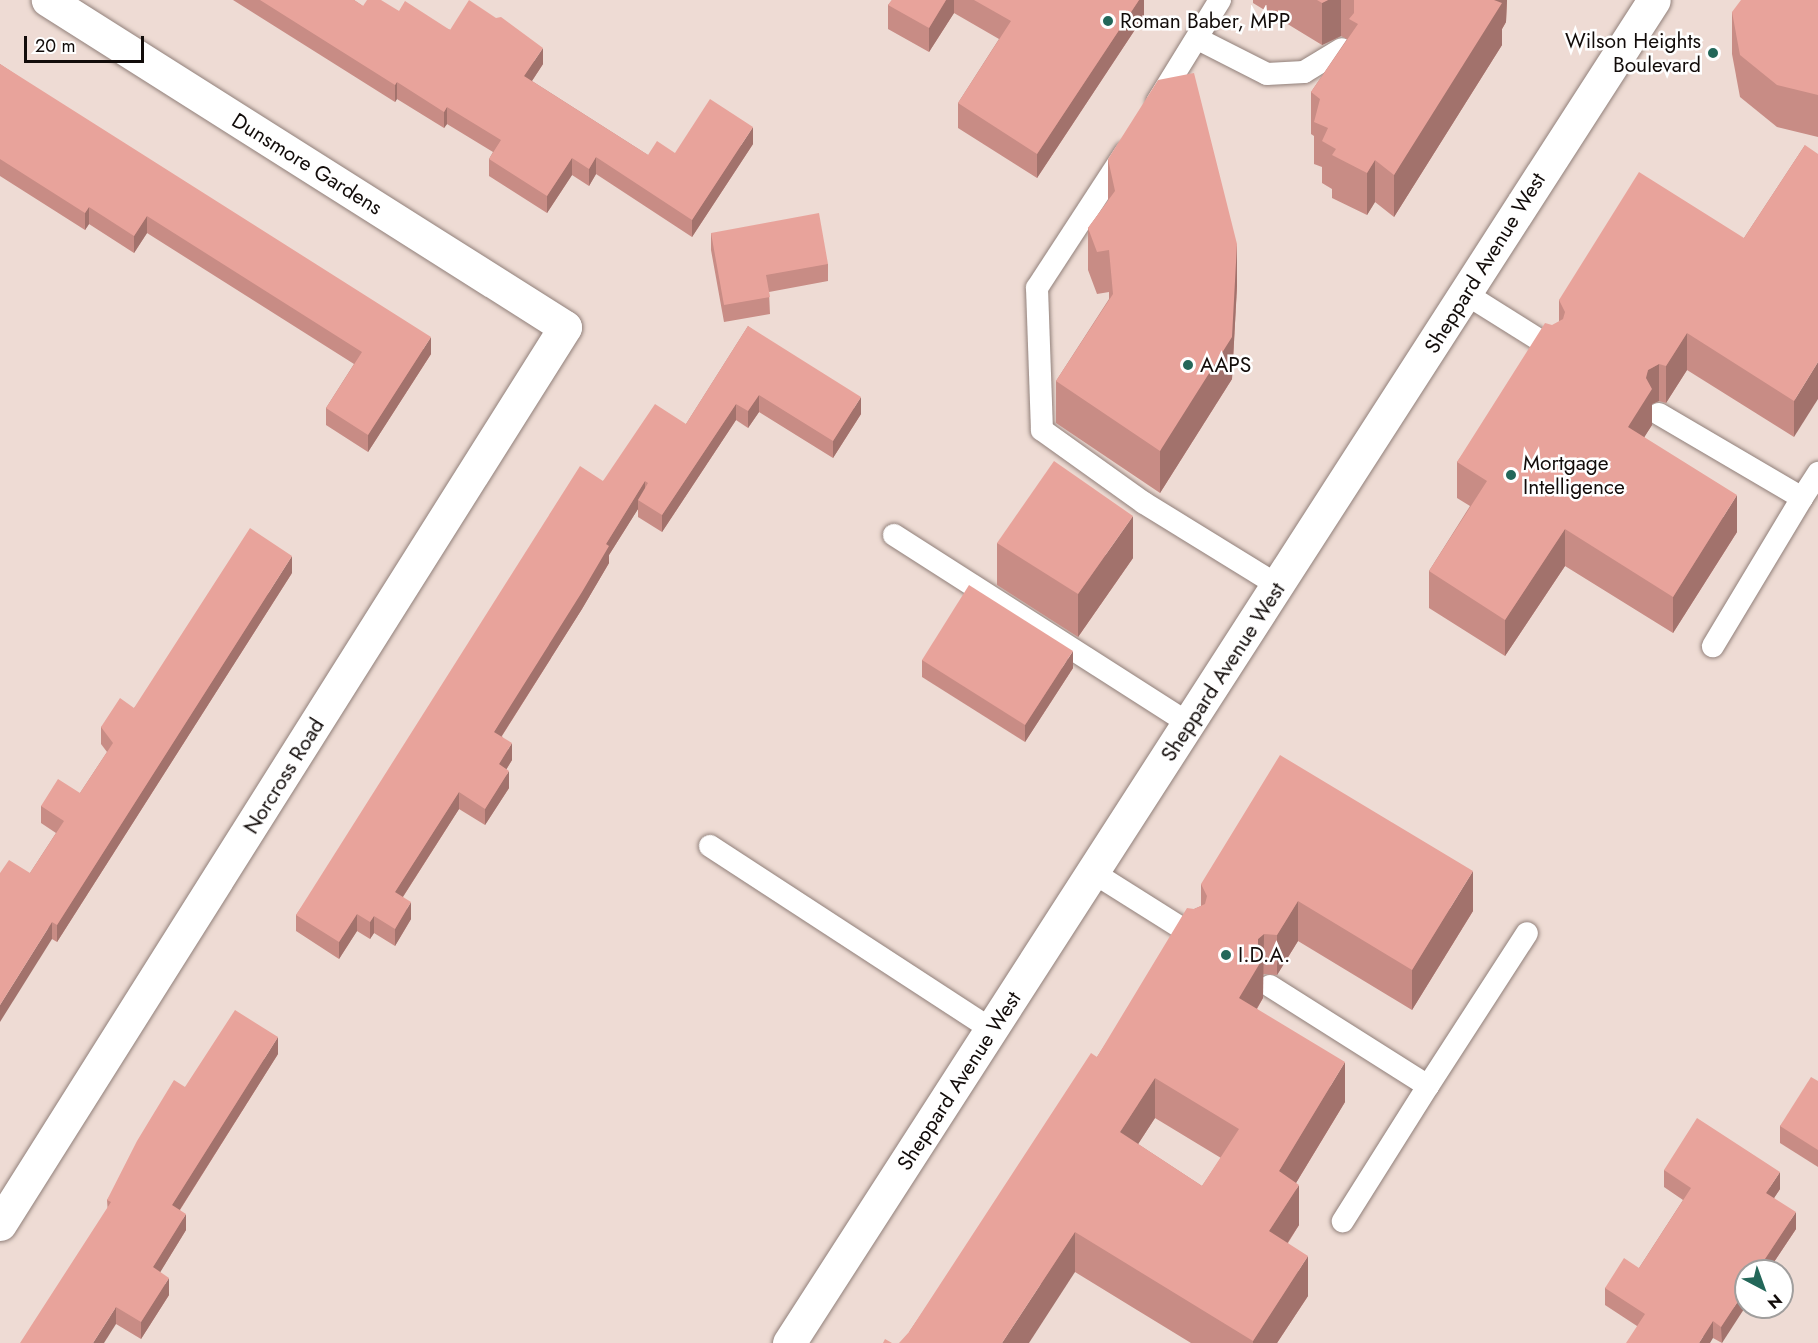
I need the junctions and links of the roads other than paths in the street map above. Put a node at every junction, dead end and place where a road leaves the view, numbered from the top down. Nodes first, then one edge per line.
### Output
1 (48, 0) edge
2 (1220, 0) edge
3 (1654, 0) edge
4 (1198, 39) junction
5 (1342, 49) edge
6 (1466, 294) junction
7 (565, 327) joint
8 (1552, 348) edge
9 (1659, 414) dead end
10 (1818, 473) edge
11 (1802, 498) junction
12 (894, 535) dead end
13 (1279, 586) junction
14 (1713, 646) dead end
15 (1190, 723) junction
16 (710, 846) dead end
17 (1094, 873) junction
18 (1527, 933) dead end
19 (1194, 936) edge
20 (1270, 986) dead end
21 (992, 1030) junction
22 (1428, 1086) junction
23 (1343, 1221) dead end
24 (0, 1224) edge
25 (789, 1343) edge

1 - 7 street, Dunsmore Gardens
2 - 4 lane
3 - 6 street, Sheppard Avenue West
4 - 5 lane
4 - 13 lane
6 - 8 lane
6 - 13 street, Sheppard Avenue West
7 - 24 street, Norcross Road
9 - 11 lane
10 - 11 lane
11 - 14 lane
12 - 15 lane
13 - 15 street, Sheppard Avenue West
15 - 17 street, Sheppard Avenue West
16 - 21 lane
17 - 19 lane
17 - 21 street, Sheppard Avenue West
18 - 22 lane
20 - 22 lane
21 - 25 street, Sheppard Avenue West
22 - 23 lane

